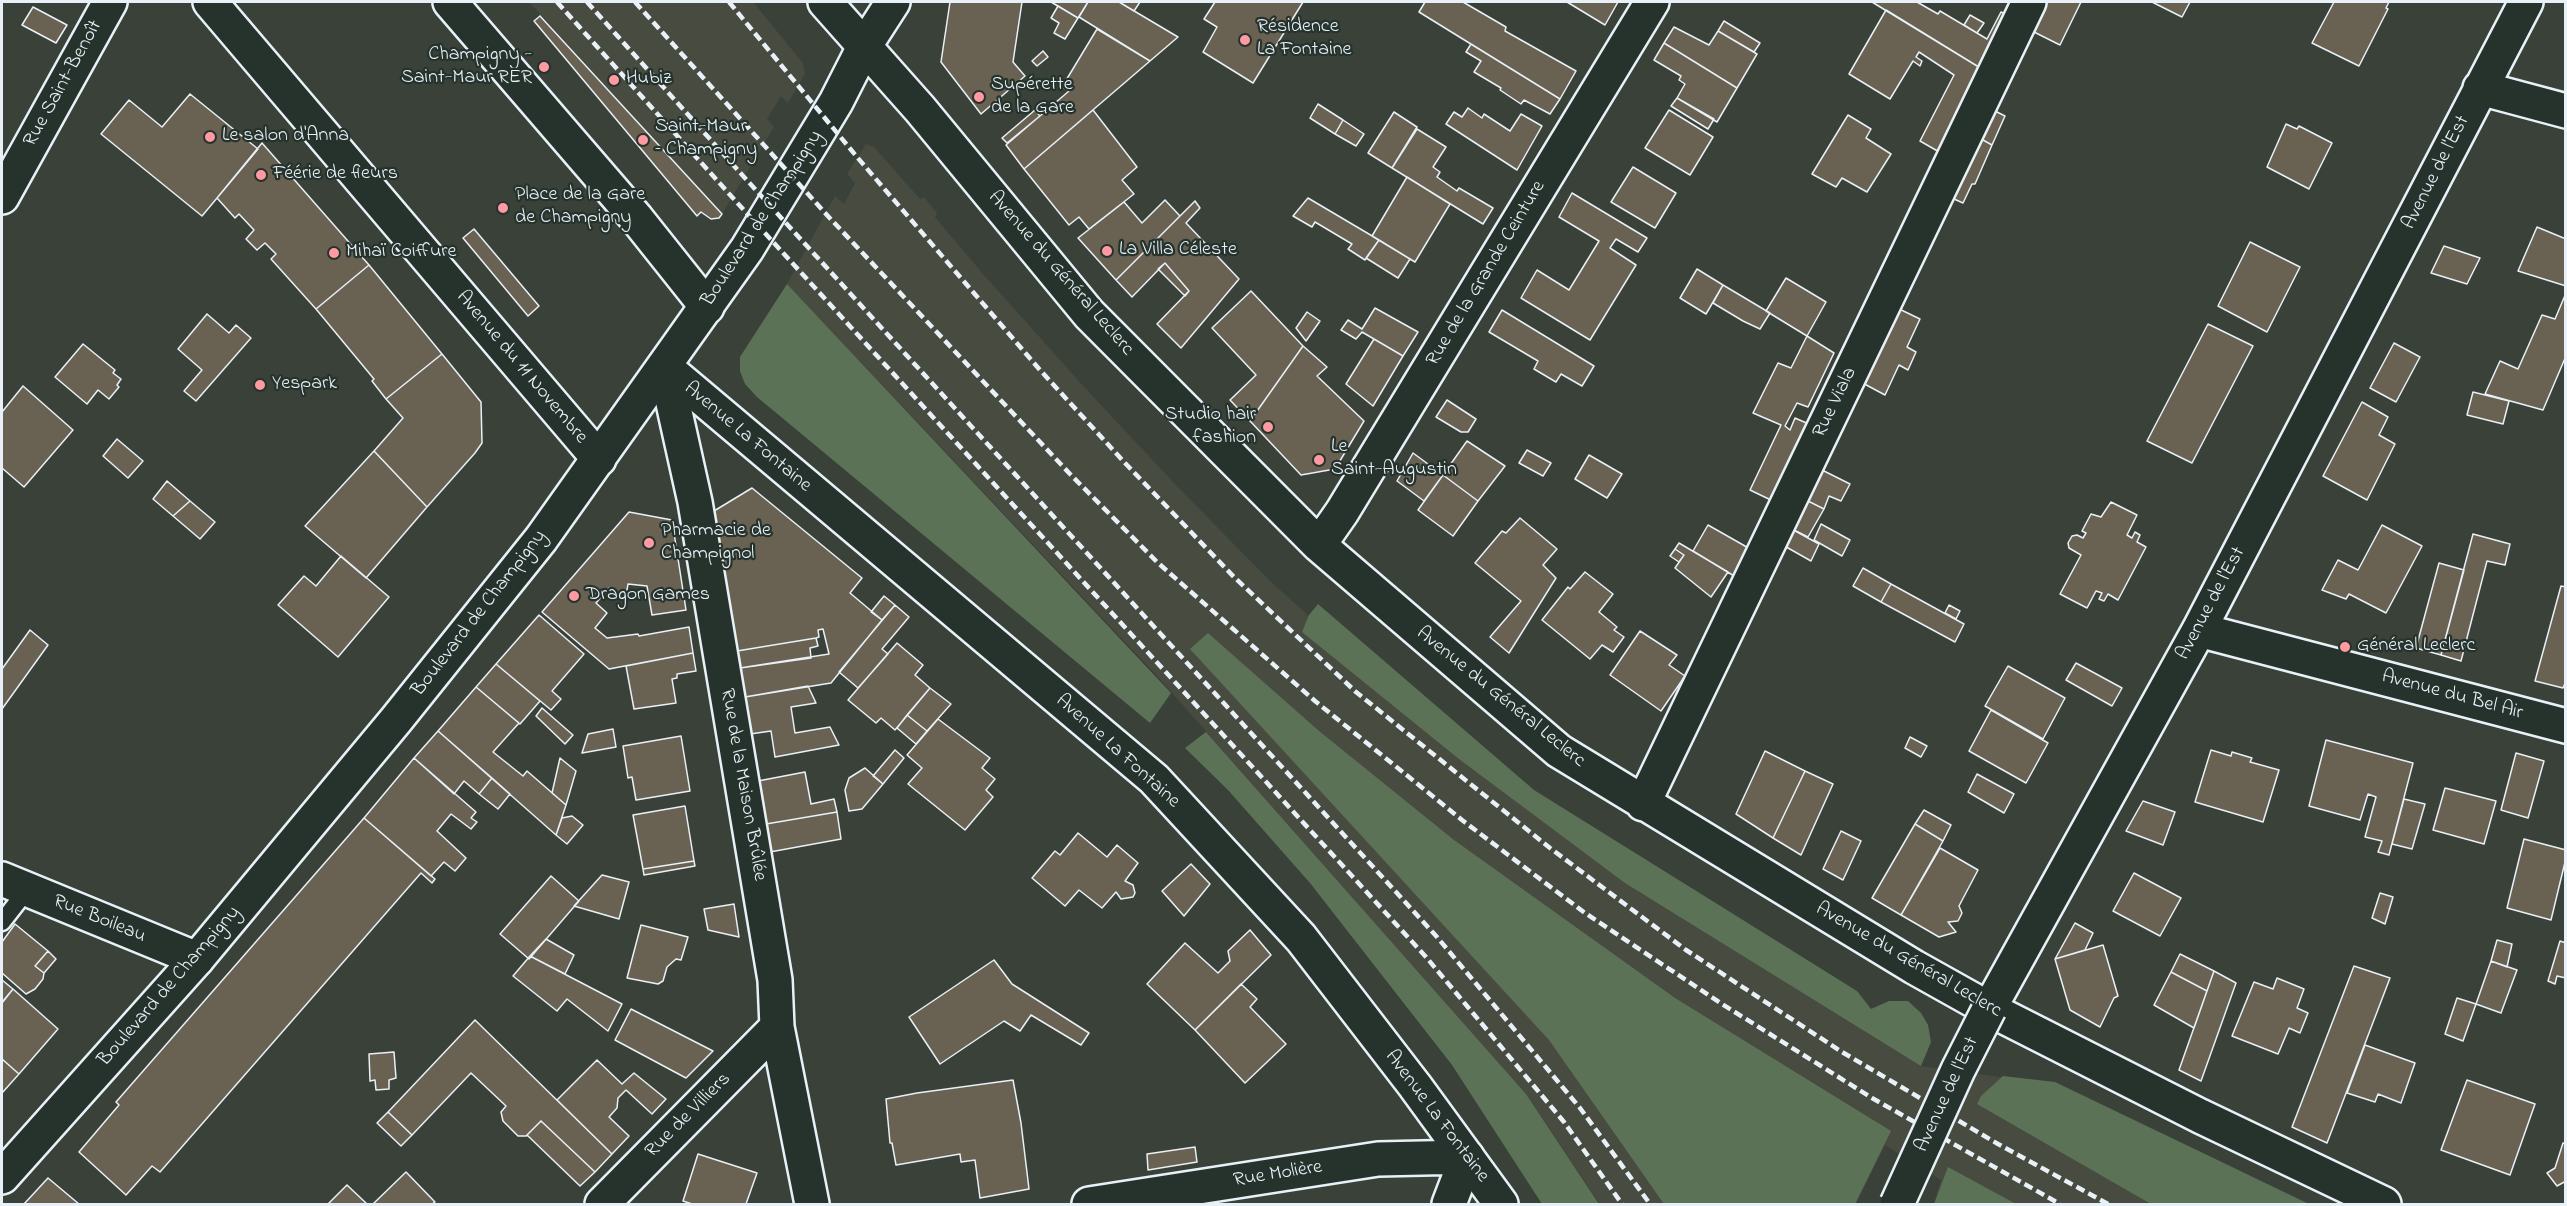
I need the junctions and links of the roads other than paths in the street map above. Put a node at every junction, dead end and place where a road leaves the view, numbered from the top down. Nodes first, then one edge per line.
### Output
1 (110, 2) edge
2 (210, 2) edge
3 (450, 2) edge
4 (825, 2) edge
5 (893, 2) edge
6 (1652, 2) edge
7 (2029, 2) edge
8 (2526, 2) edge
9 (864, 47) junction
10 (2480, 88) junction
11 (2565, 111) edge
12 (2, 197) edge
13 (706, 307) junction
14 (665, 367) junction
15 (599, 459) junction
16 (1319, 545) junction
17 (2199, 630) junction
18 (2565, 726) edge
19 (1643, 804) junction
20 (14, 884) edge
21 (2, 922) edge
22 (197, 958) junction
23 (1989, 1009) junction
24 (777, 1027) junction
25 (1467, 1157) junction
26 (2, 1177) edge
27 (602, 1204) edge
28 (812, 1204) edge
29 (1089, 1204) edge
30 (1449, 1204) edge
31 (1501, 1204) edge
32 (1897, 1204) edge
33 (2384, 1204) edge

1 - 12 street, Rue Saint-Benoît
2 - 15 street, Avenue du 11 Novembre
3 - 13 street
4 - 9 street, Avenue du Général Leclerc
5 - 9 street, Boulevard de Champigny
6 - 16 street, Rue de la Grande Ceinture
7 - 19 street, Rue Viala
8 - 10 street, Avenue de l'Est
9 - 13 street, Boulevard de Champigny
9 - 16 street, Avenue du Général Leclerc
10 - 11 street
10 - 17 street, Avenue de l'Est
13 - 14 street, Boulevard de Champigny
14 - 15 street, Boulevard de Champigny
14 - 24 street, Rue de la Maison Brûlée
14 - 25 street, Avenue La Fontaine
15 - 22 street, Boulevard de Champigny
16 - 19 street, Avenue du Général Leclerc
17 - 18 street, Avenue du Bel Air
17 - 23 street, Avenue de l'Est
19 - 23 street, Avenue du Général Leclerc
20 - 21 lane
20 - 22 street, Rue Boileau
22 - 26 street, Boulevard de Champigny
23 - 32 street, Avenue de l'Est, bridge
23 - 33 street, Avenue du Général Leclerc
24 - 27 street, Rue de Villiers
24 - 28 street, Rue de la Maison Brûlée
25 - 29 street, Rue Molière
25 - 30 street
25 - 31 street, Avenue La Fontaine

